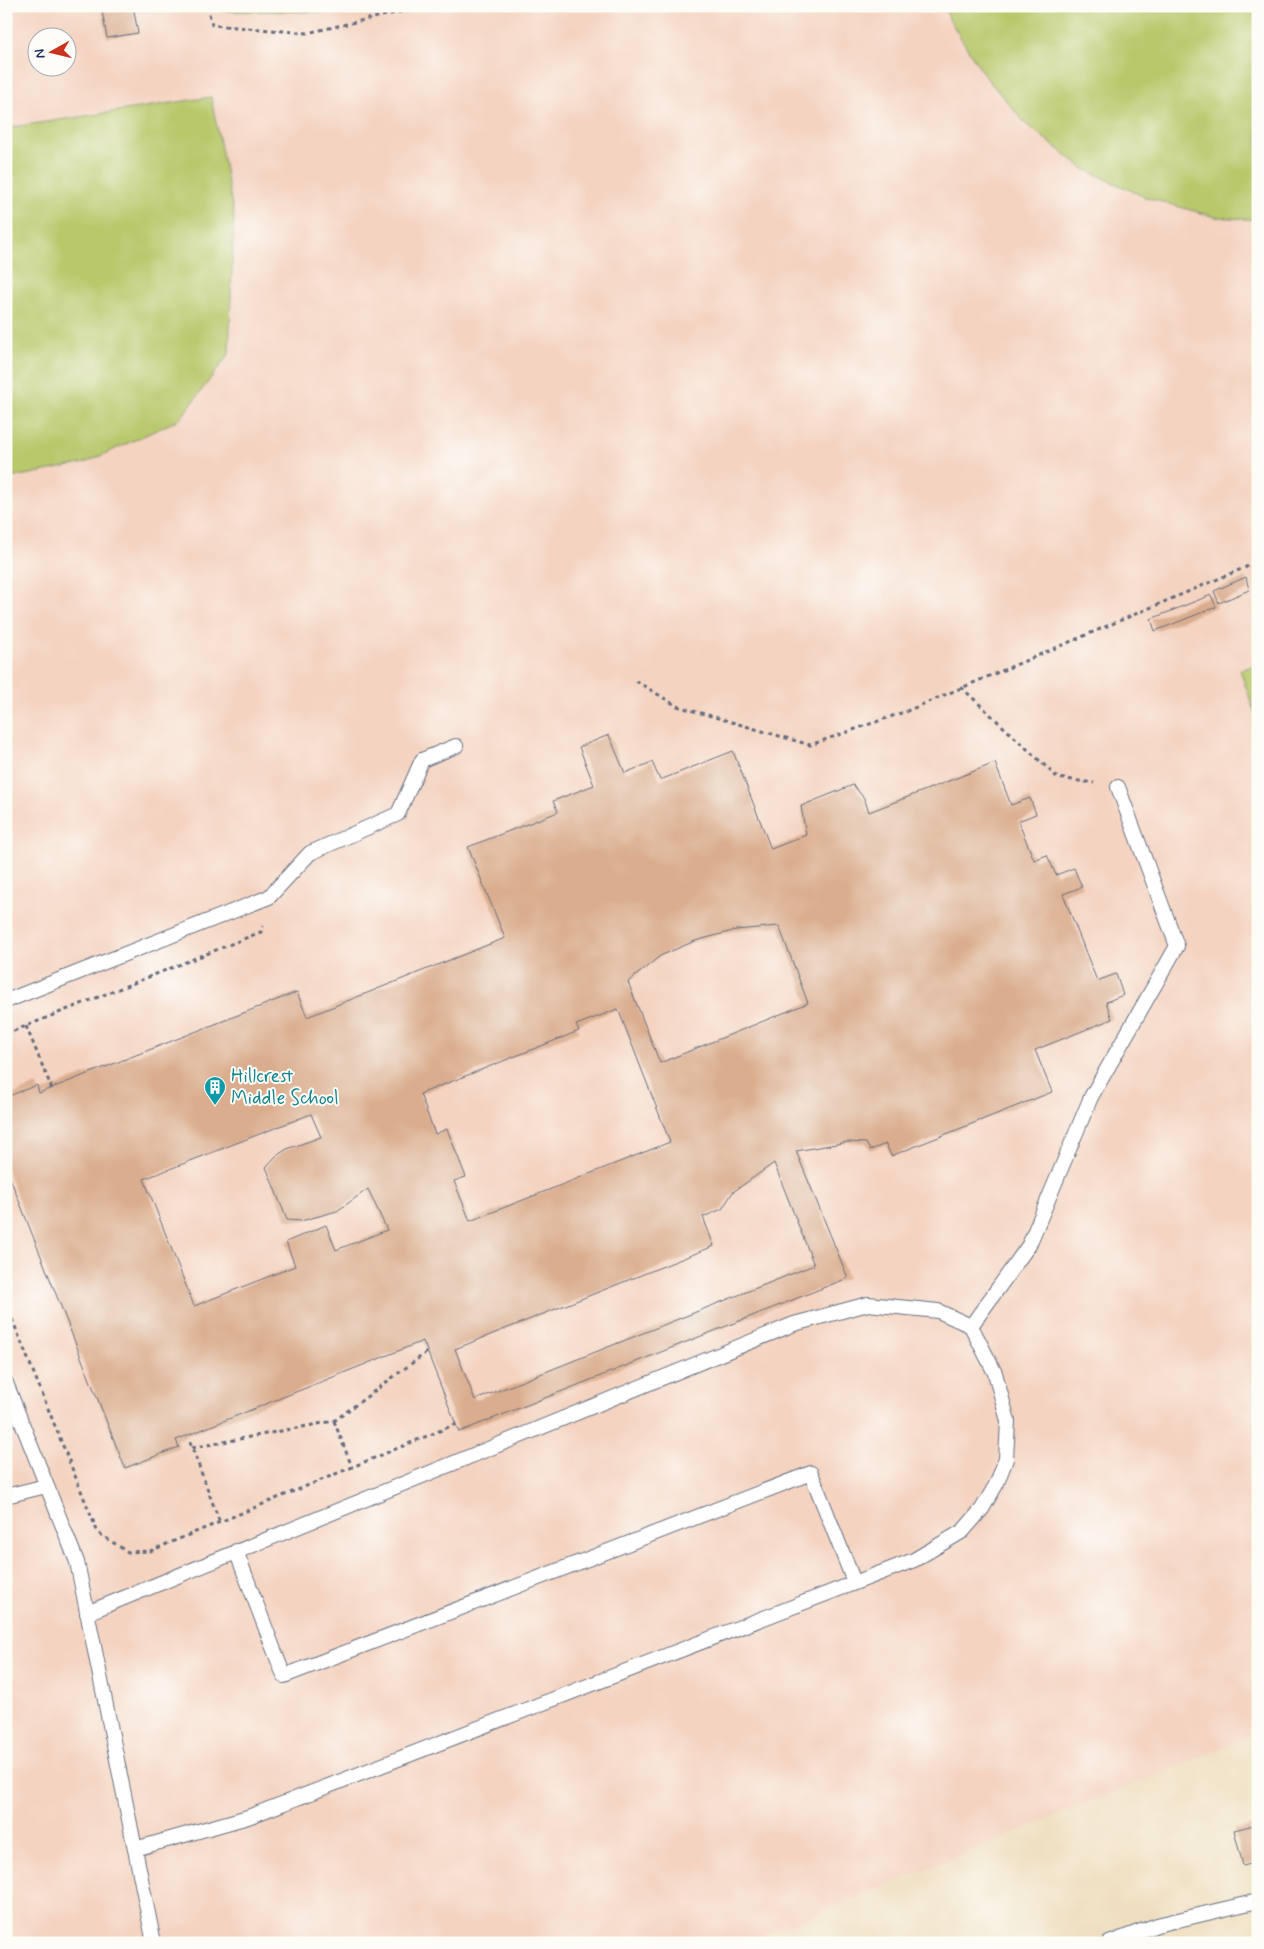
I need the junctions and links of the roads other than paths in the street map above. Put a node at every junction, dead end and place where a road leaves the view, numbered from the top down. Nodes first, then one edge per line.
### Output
1 (456, 746) dead end
2 (1118, 787) road end
3 (10, 999) edge
4 (971, 1326) junction
5 (6, 1383) edge
6 (46, 1486) junction
7 (6, 1496) edge
8 (236, 1551) junction
9 (854, 1582) junction
10 (87, 1612) junction
11 (135, 1849) junction
12 (1258, 1902) edge
13 (154, 1943) edge
14 (1109, 1943) edge

1 - 3 lane
2 - 4 lane
4 - 8 lane
4 - 9 lane
5 - 6 lane
6 - 7 lane
6 - 10 lane
8 - 9 lane
8 - 10 lane
9 - 11 lane
10 - 11 lane
11 - 13 lane
12 - 14 lane

